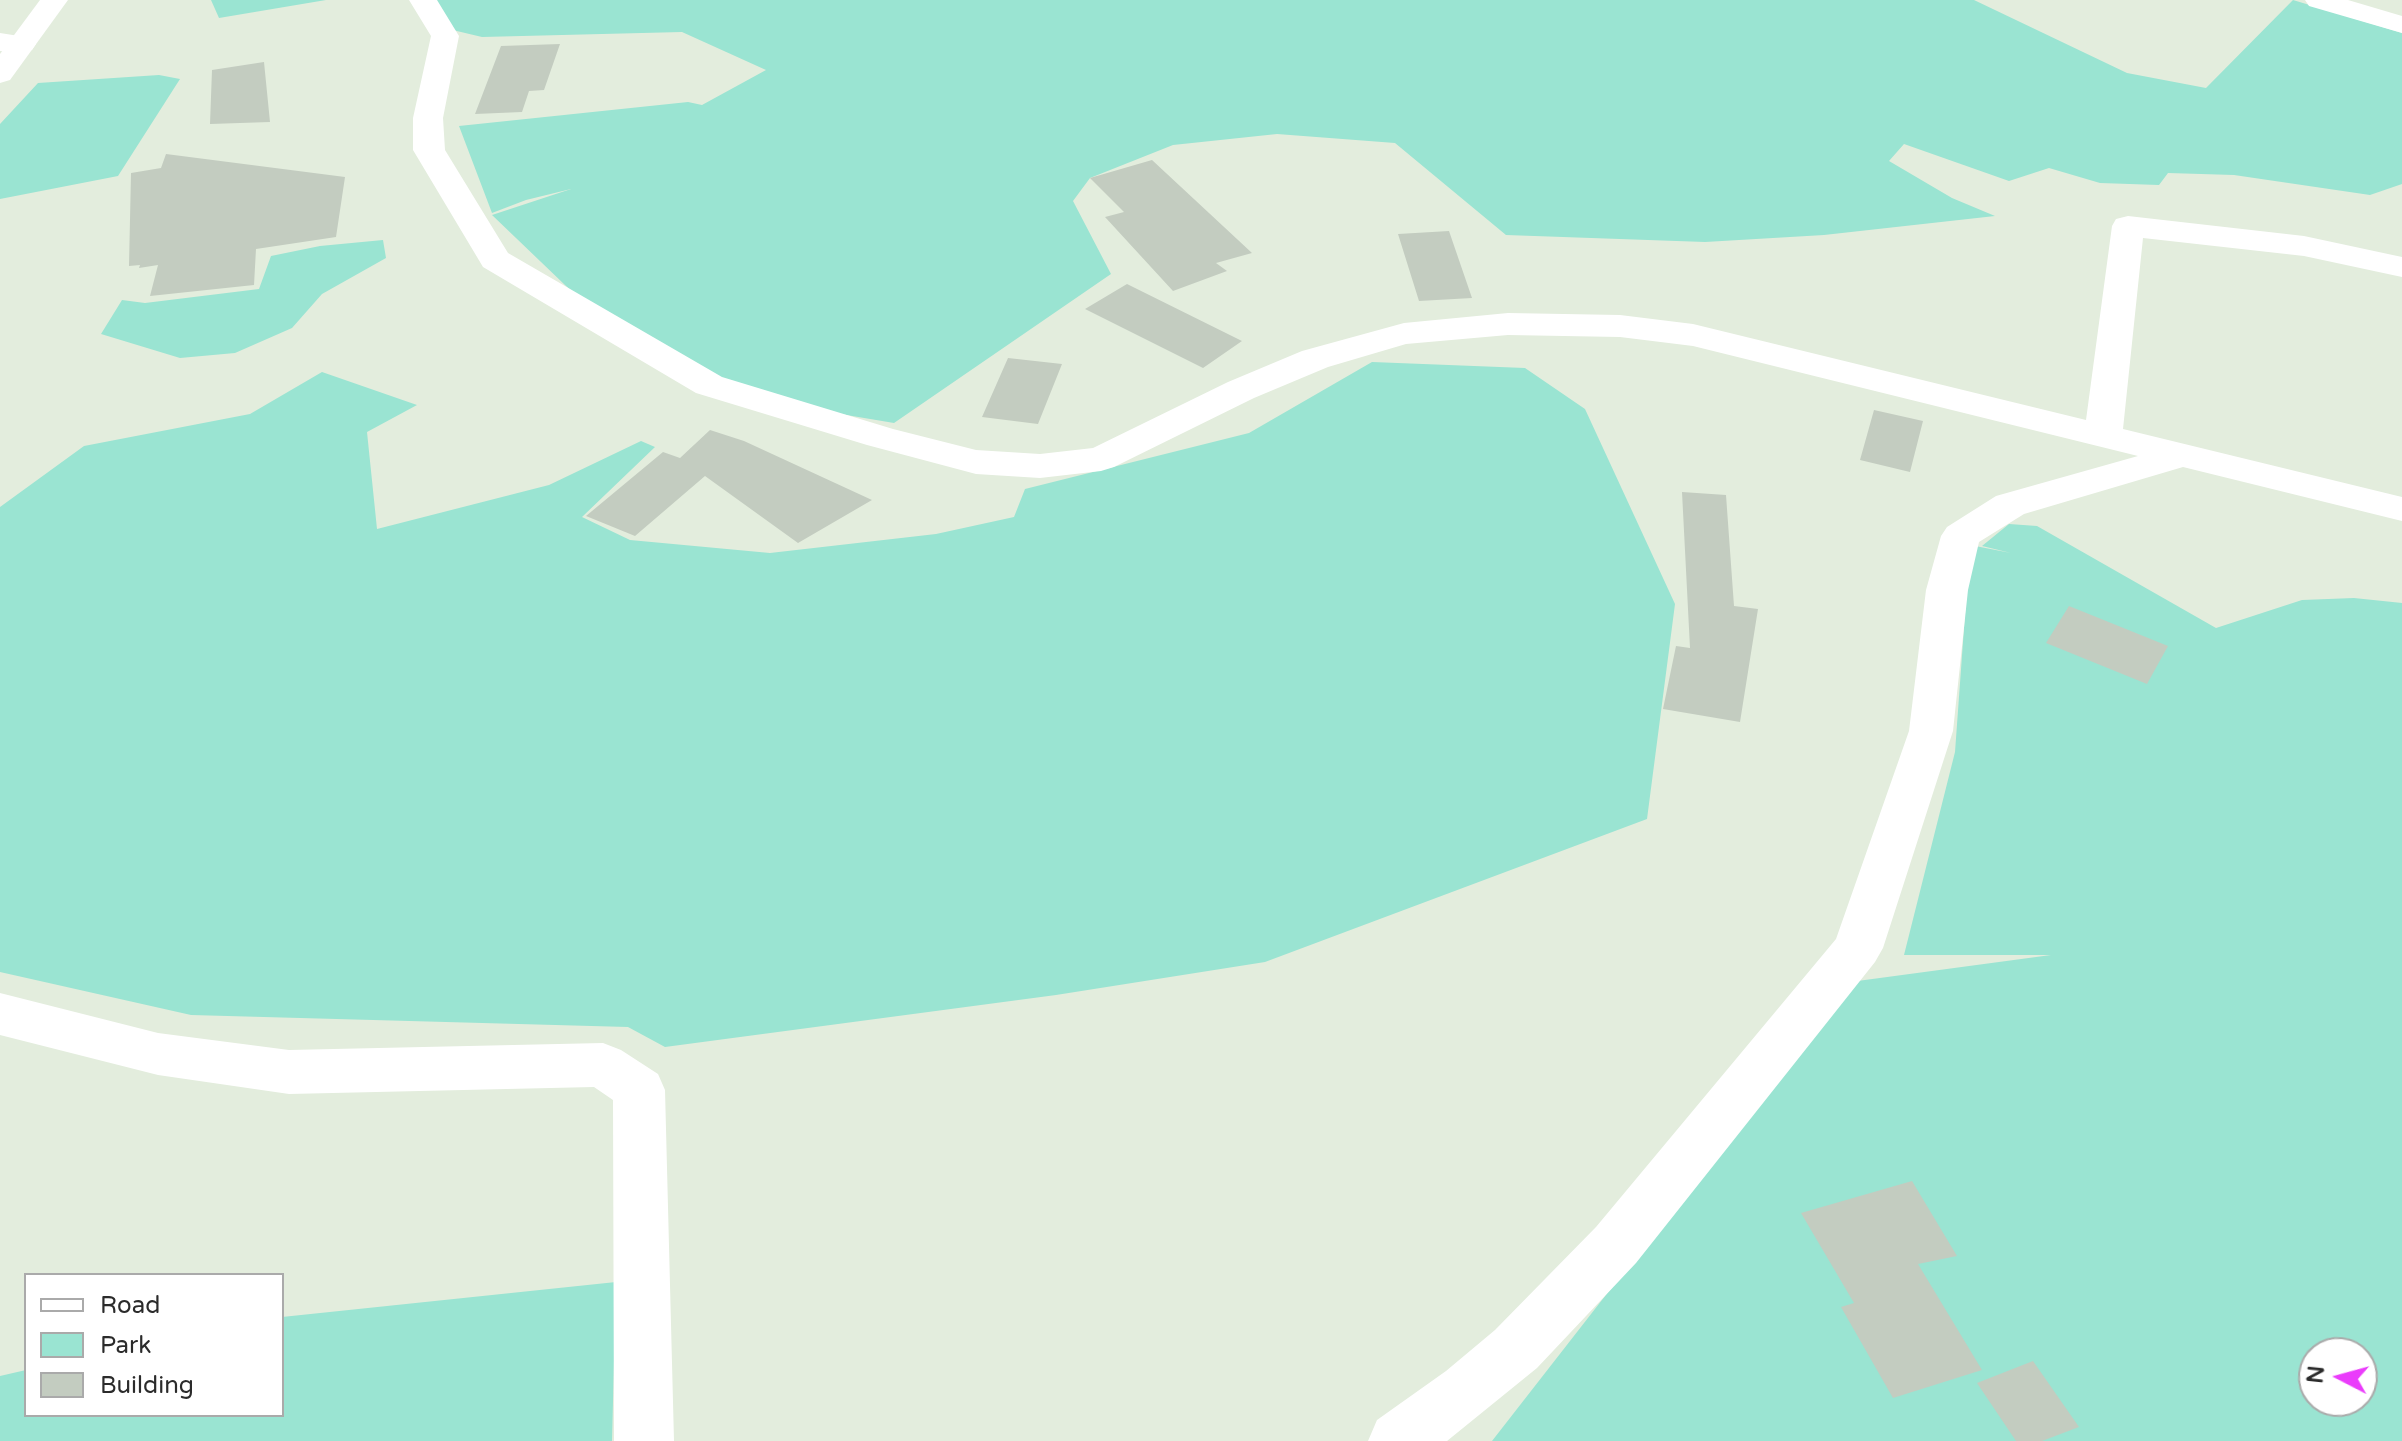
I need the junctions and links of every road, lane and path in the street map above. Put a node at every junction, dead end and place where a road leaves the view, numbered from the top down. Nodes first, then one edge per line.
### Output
1 (54, 0) edge
2 (423, 0) edge
3 (2319, 0) edge
4 (2402, 25) edge
5 (11, 43) edge
6 (0, 74) edge
7 (2402, 267) edge
8 (2103, 437) junction
9 (2182, 456) junction
10 (2402, 509) edge
11 (0, 1014) edge
12 (644, 1441) edge
13 (1398, 1441) edge

1 - 5 street
2 - 8 street
3 - 4 street
5 - 6 street
7 - 8 street
8 - 9 street
9 - 10 street
9 - 13 street
11 - 12 street

